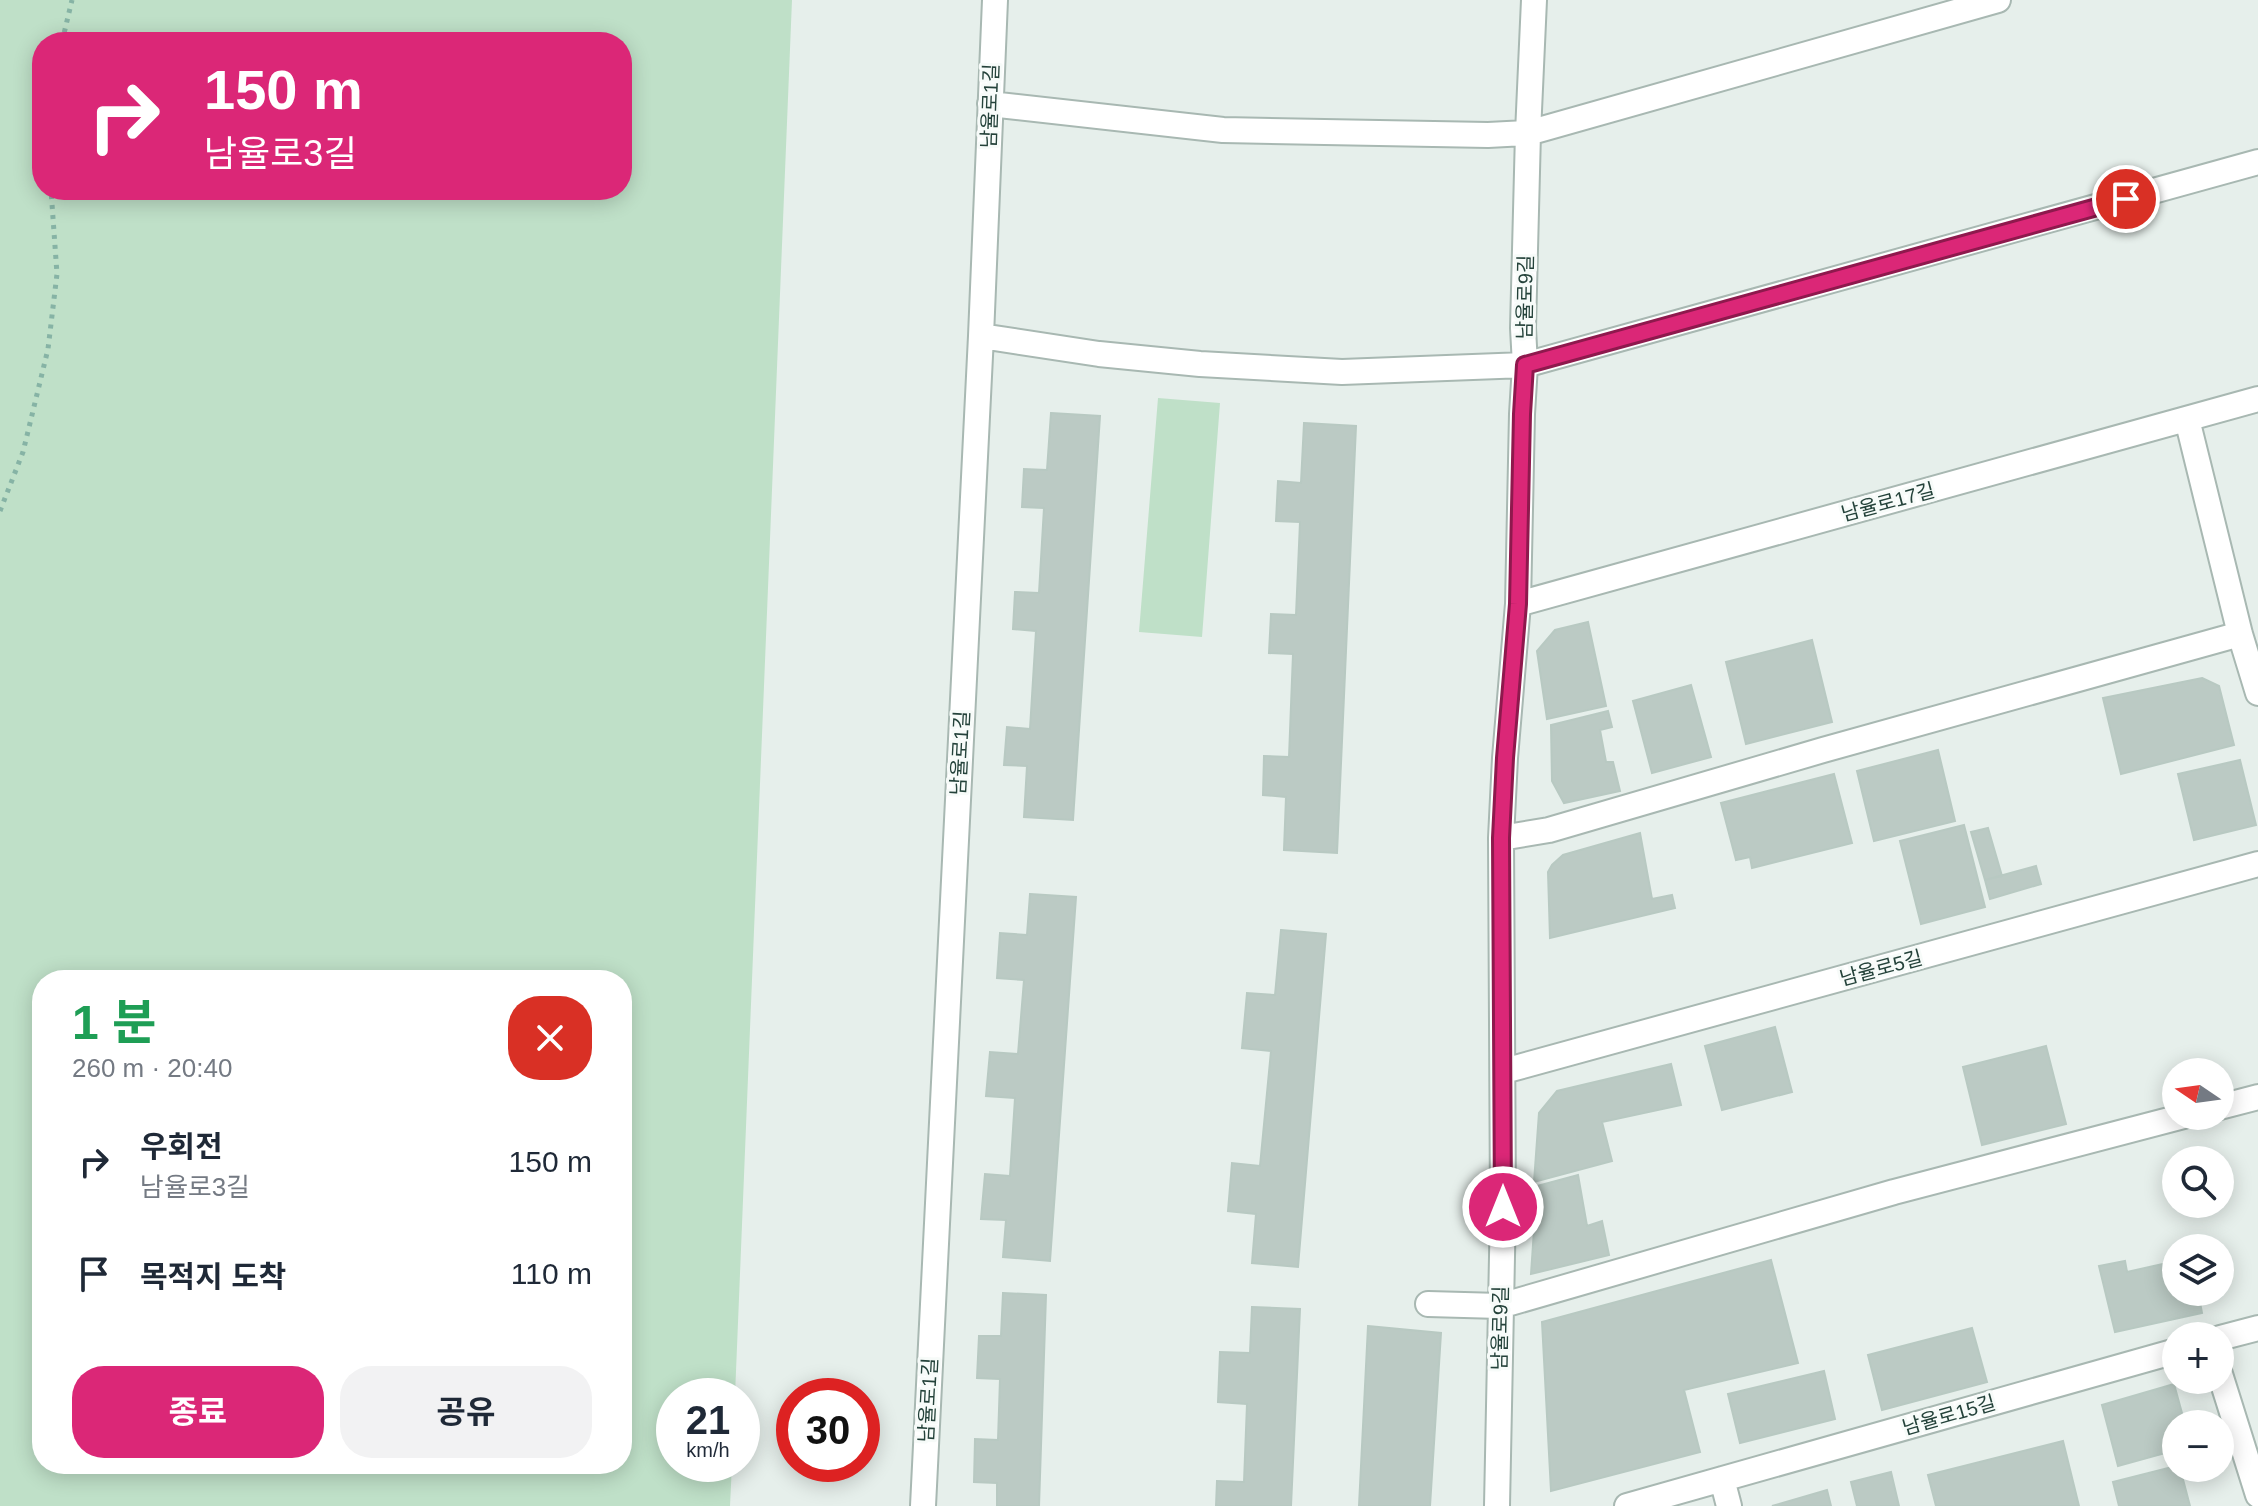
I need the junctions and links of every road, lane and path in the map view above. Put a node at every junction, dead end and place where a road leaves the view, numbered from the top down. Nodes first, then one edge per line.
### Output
1 (72, 0) edge
2 (995, 0) edge
3 (1534, 0) edge
4 (1998, 0) edge
5 (64, 32) edge
6 (990, 104) junction
7 (1528, 133) junction
8 (2258, 162) edge
9 (52, 200) edge
10 (981, 336) junction
11 (1525, 365) junction
12 (2258, 399) edge
13 (2187, 419) junction
14 (0, 511) edge
15 (1518, 604) junction
16 (2240, 634) junction
17 (2258, 693) edge
18 (1501, 838) junction
19 (2258, 864) edge
20 (1504, 1071) junction
21 (2258, 1097) edge
22 (2234, 1103) edge
23 (2162, 1122) edge
24 (1428, 1304) dead end
25 (1500, 1306) junction
26 (2258, 1328) edge
27 (2234, 1334) edge
28 (2162, 1355) edge
29 (2226, 1394) edge
30 (1722, 1479) junction
31 (2258, 1495) edge
32 (923, 1506) edge
33 (1497, 1506) edge
34 (1627, 1506) edge
35 (1729, 1506) edge

1 - 5 path
2 - 6 street, 남율로1길
3 - 7 street, 남율로9길
4 - 7 street
6 - 7 street
6 - 10 street, 남율로1길
7 - 11 street, 남율로9길
8 - 11 street
9 - 14 path
10 - 11 street
10 - 32 street, 남율로1길
11 - 15 street, 남율로9길
12 - 13 street, 남율로17길
13 - 15 street, 남율로17길
13 - 16 street
15 - 18 street, 남율로9길
16 - 17 street
16 - 18 street
18 - 20 street, 남율로9길
19 - 20 street, 남율로5길
20 - 25 street, 남율로9길
21 - 22 street
23 - 25 street
24 - 25 street
25 - 33 street, 남율로9길
26 - 27 street
28 - 30 street, 남율로15길
29 - 31 street
30 - 34 street, 남율로15길
30 - 35 street

